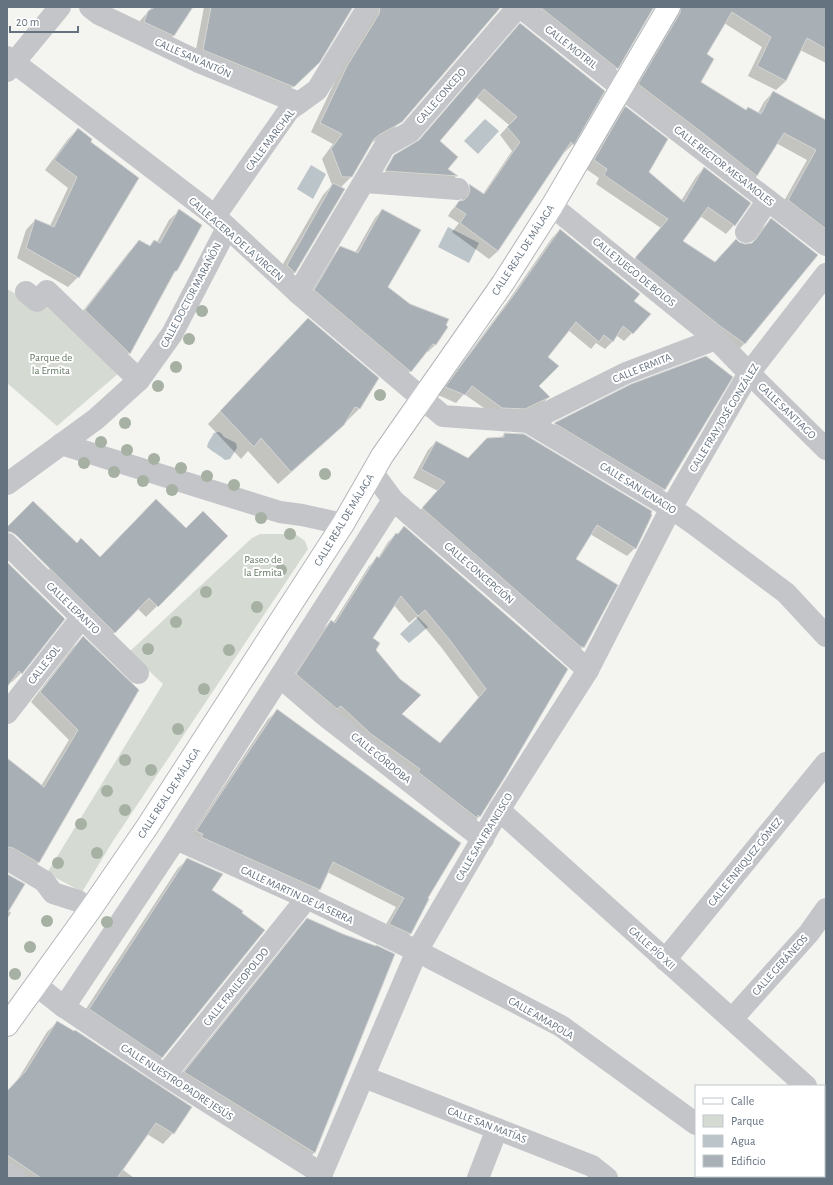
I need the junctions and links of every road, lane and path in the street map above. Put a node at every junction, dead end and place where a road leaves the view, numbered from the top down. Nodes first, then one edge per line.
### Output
1 (60, 7) edge
2 (90, 7) edge
3 (368, 7) edge
4 (519, 7) edge
5 (669, 7) edge
6 (10, 64) edge
7 (622, 88) junction
8 (299, 103) junction
9 (365, 182) junction
10 (458, 189) dead end
11 (768, 200) junction
12 (552, 206) junction
13 (221, 222) junction
14 (746, 232) dead end
15 (826, 245) edge
16 (826, 274) edge
17 (26, 292) dead end
18 (298, 293) junction
19 (716, 339) junction
20 (749, 373) junction
21 (139, 380) junction
22 (422, 399) junction
23 (528, 422) junction
24 (62, 444) junction
25 (826, 449) edge
26 (372, 473) junction
27 (7, 484) edge
28 (394, 500) junction
29 (670, 508) junction
30 (343, 524) junction
31 (7, 544) edge
32 (82, 617) junction
33 (826, 636) edge
34 (588, 670) junction
35 (138, 673) dead end
36 (280, 677) junction
37 (8, 709) edge
38 (826, 763) edge
39 (499, 810) junction
40 (483, 839) junction
41 (176, 840) junction
42 (7, 859) edge
43 (307, 898) junction
44 (826, 909) edge
45 (90, 910) junction
46 (417, 951) junction
47 (665, 960) junction
48 (36, 985) junction
49 (64, 1007) junction
50 (9, 1019) edge
51 (732, 1019) junction
52 (165, 1075) junction
53 (364, 1077) junction
54 (805, 1085) edge
55 (695, 1123) edge
56 (497, 1129) junction
57 (7, 1173) edge
58 (595, 1174) edge
59 (321, 1176) edge
60 (15, 1178) edge
61 (478, 1178) edge

1 - 6 street
2 - 8 street, CALLE SAN ANTÓN
3 - 8 street, CALLE MARCHAL
4 - 7 street, CALLE MOTRIL
4 - 9 street, CALLE CONCEJO
5 - 7 main road, CALLE REAL DE MÁLAGA
6 - 13 street, CALLE ACERA DE LA VIRGEN
7 - 11 street, CALLE RECTOR MESA MOLES
7 - 12 main road, CALLE REAL DE MÁLAGA
8 - 13 street, CALLE MARCHAL
9 - 10 street
9 - 18 street, CALLE CONCEJO
11 - 14 street
11 - 15 street, CALLE RECTOR MESA MOLES
12 - 19 street, CALLE JUEGO DE BOLOS
12 - 22 main road, CALLE REAL DE MÁLAGA
13 - 18 street, CALLE ACERA DE LA VIRGEN
13 - 21 street, CALLE DOCTOR MARAÑÓN
16 - 20 street, CALLE FRAY JOSÉ GONZÁLEZ
17 - 21 street
18 - 22 street, CALLE ACERA DE LA VIRGEN
19 - 20 street
19 - 23 street, CALLE ERMITA
20 - 25 street, CALLE SANTIAGO
20 - 29 street, CALLE FRAY JOSÉ GONZÁLEZ
21 - 24 street, CALLE DOCTOR MARAÑÓN
22 - 23 street, CALLE SAN IGNACIO
22 - 26 main road, CALLE REAL DE MÁLAGA
23 - 29 street, CALLE SAN IGNACIO
24 - 27 street, CALLE DOCTOR MARAÑÓN
24 - 30 street
26 - 28 street, CALLE CONCEPCIÓN
26 - 30 main road, CALLE REAL DE MÁLAGA
28 - 34 street, CALLE CONCEPCIÓN
28 - 36 street
29 - 33 street, CALLE SAN IGNACIO
29 - 34 street, CALLE SAN FRANCISCO
30 - 45 main road, CALLE REAL DE MÁLAGA
31 - 32 street, CALLE LEPANTO
32 - 35 street, CALLE LEPANTO
32 - 37 street, CALLE SOL
34 - 39 street, CALLE SAN FRANCISCO
36 - 40 street, CALLE CÓRDOBA
36 - 41 street
38 - 47 street, CALLE ENRIQUEZ GÓMEZ
39 - 40 street, CALLE SAN FRANCISCO
39 - 47 street, CALLE PÍO XII
40 - 46 street, CALLE SAN FRANCISCO
41 - 43 street, CALLE MARTIN DE LA SERRA
41 - 49 street
42 - 45 street
43 - 46 street, CALLE MARTIN DE LA SERRA
43 - 52 street, CALLE FRAILEOPOLDO
44 - 51 street, CALLE GERÁNEOS
45 - 48 main road, CALLE REAL DE MÁLAGA
46 - 53 street, CALLE SAN FRANCISCO
46 - 55 street, CALLE AMAPOLA
47 - 51 street, CALLE PÍO XII
48 - 49 street, CALLE NUESTRO PADRE JESÚS
48 - 50 main road, CALLE REAL DE MÁLAGA
49 - 52 street, CALLE NUESTRO PADRE JESÚS
51 - 54 street, CALLE PÍO XII
52 - 59 street, CALLE NUESTRO PADRE JESÚS
53 - 56 street, CALLE SAN MATÍAS
53 - 59 street, CALLE SAN FRANCISCO
56 - 58 street, CALLE SAN MATÍAS
56 - 61 street
57 - 60 street

